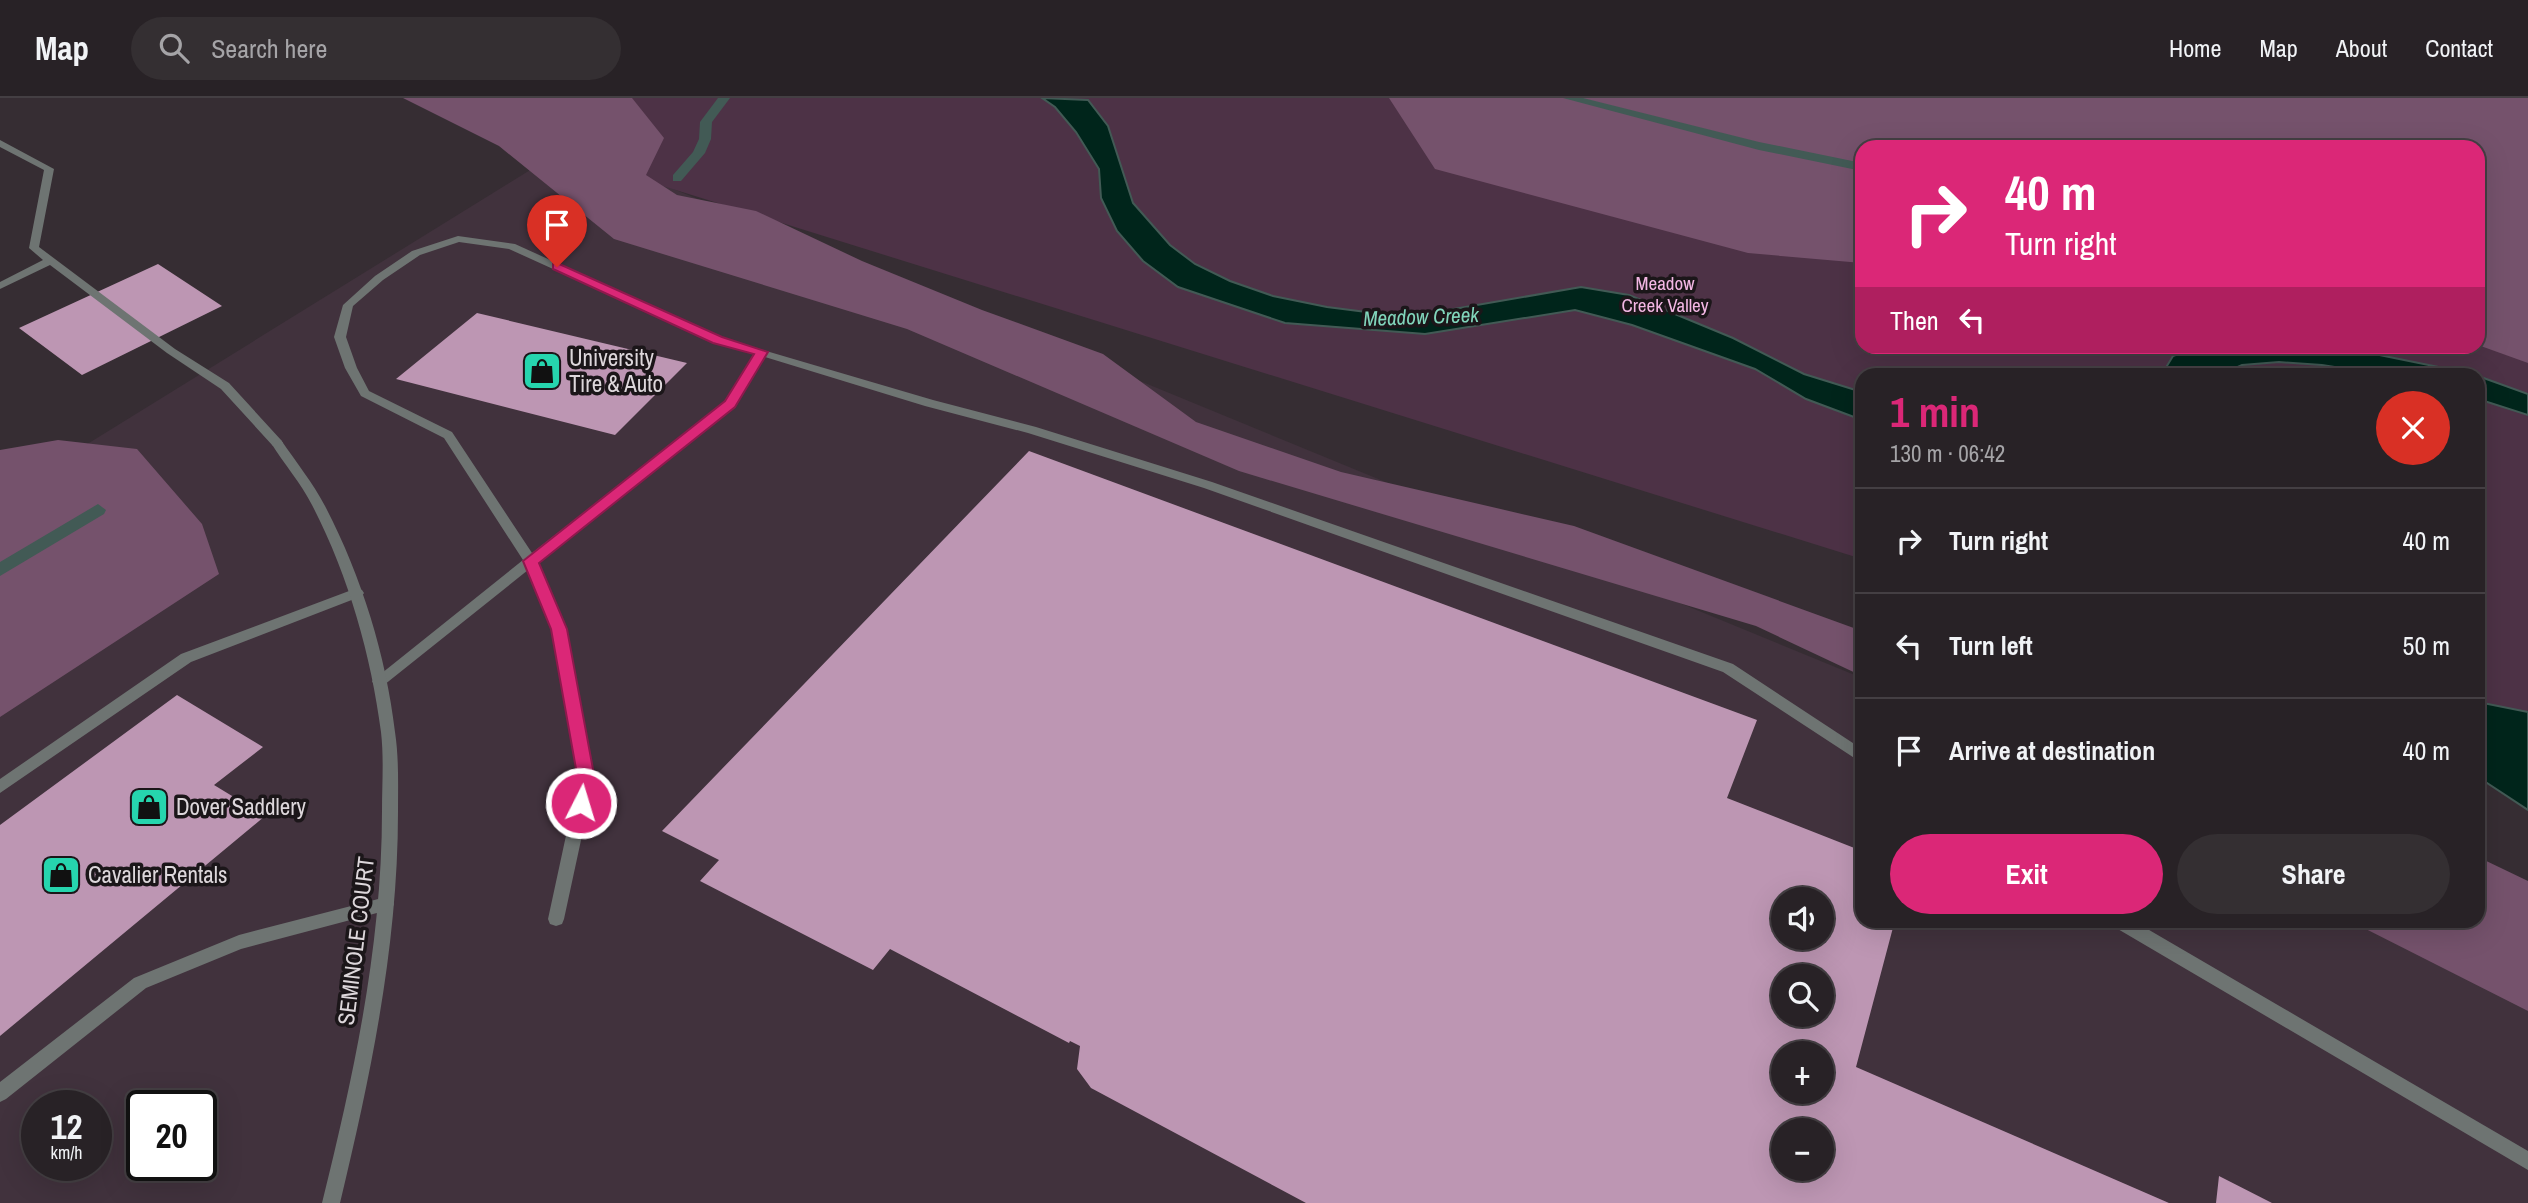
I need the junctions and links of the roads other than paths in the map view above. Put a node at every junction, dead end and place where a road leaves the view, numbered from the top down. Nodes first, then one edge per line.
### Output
1 (0, 143) edge
2 (51, 260) junction
3 (0, 286) edge
4 (762, 352) junction
5 (531, 561) junction
6 (357, 593) junction
7 (379, 681) junction
8 (1855, 752) edge
9 (0, 787) edge
10 (386, 904) junction
11 (556, 919) dead end
12 (2131, 928) edge
13 (0, 1093) edge
14 (2528, 1161) edge
15 (331, 1203) edge

1 - 2 street
2 - 3 street
2 - 6 street, SEMINOLE COURT
4 - 5 street
4 - 5 street
4 - 8 street
5 - 7 street
5 - 11 street
6 - 7 street, SEMINOLE COURT
6 - 9 street
7 - 10 street, SEMINOLE COURT
10 - 13 street
10 - 15 street, SEMINOLE COURT
12 - 14 street

